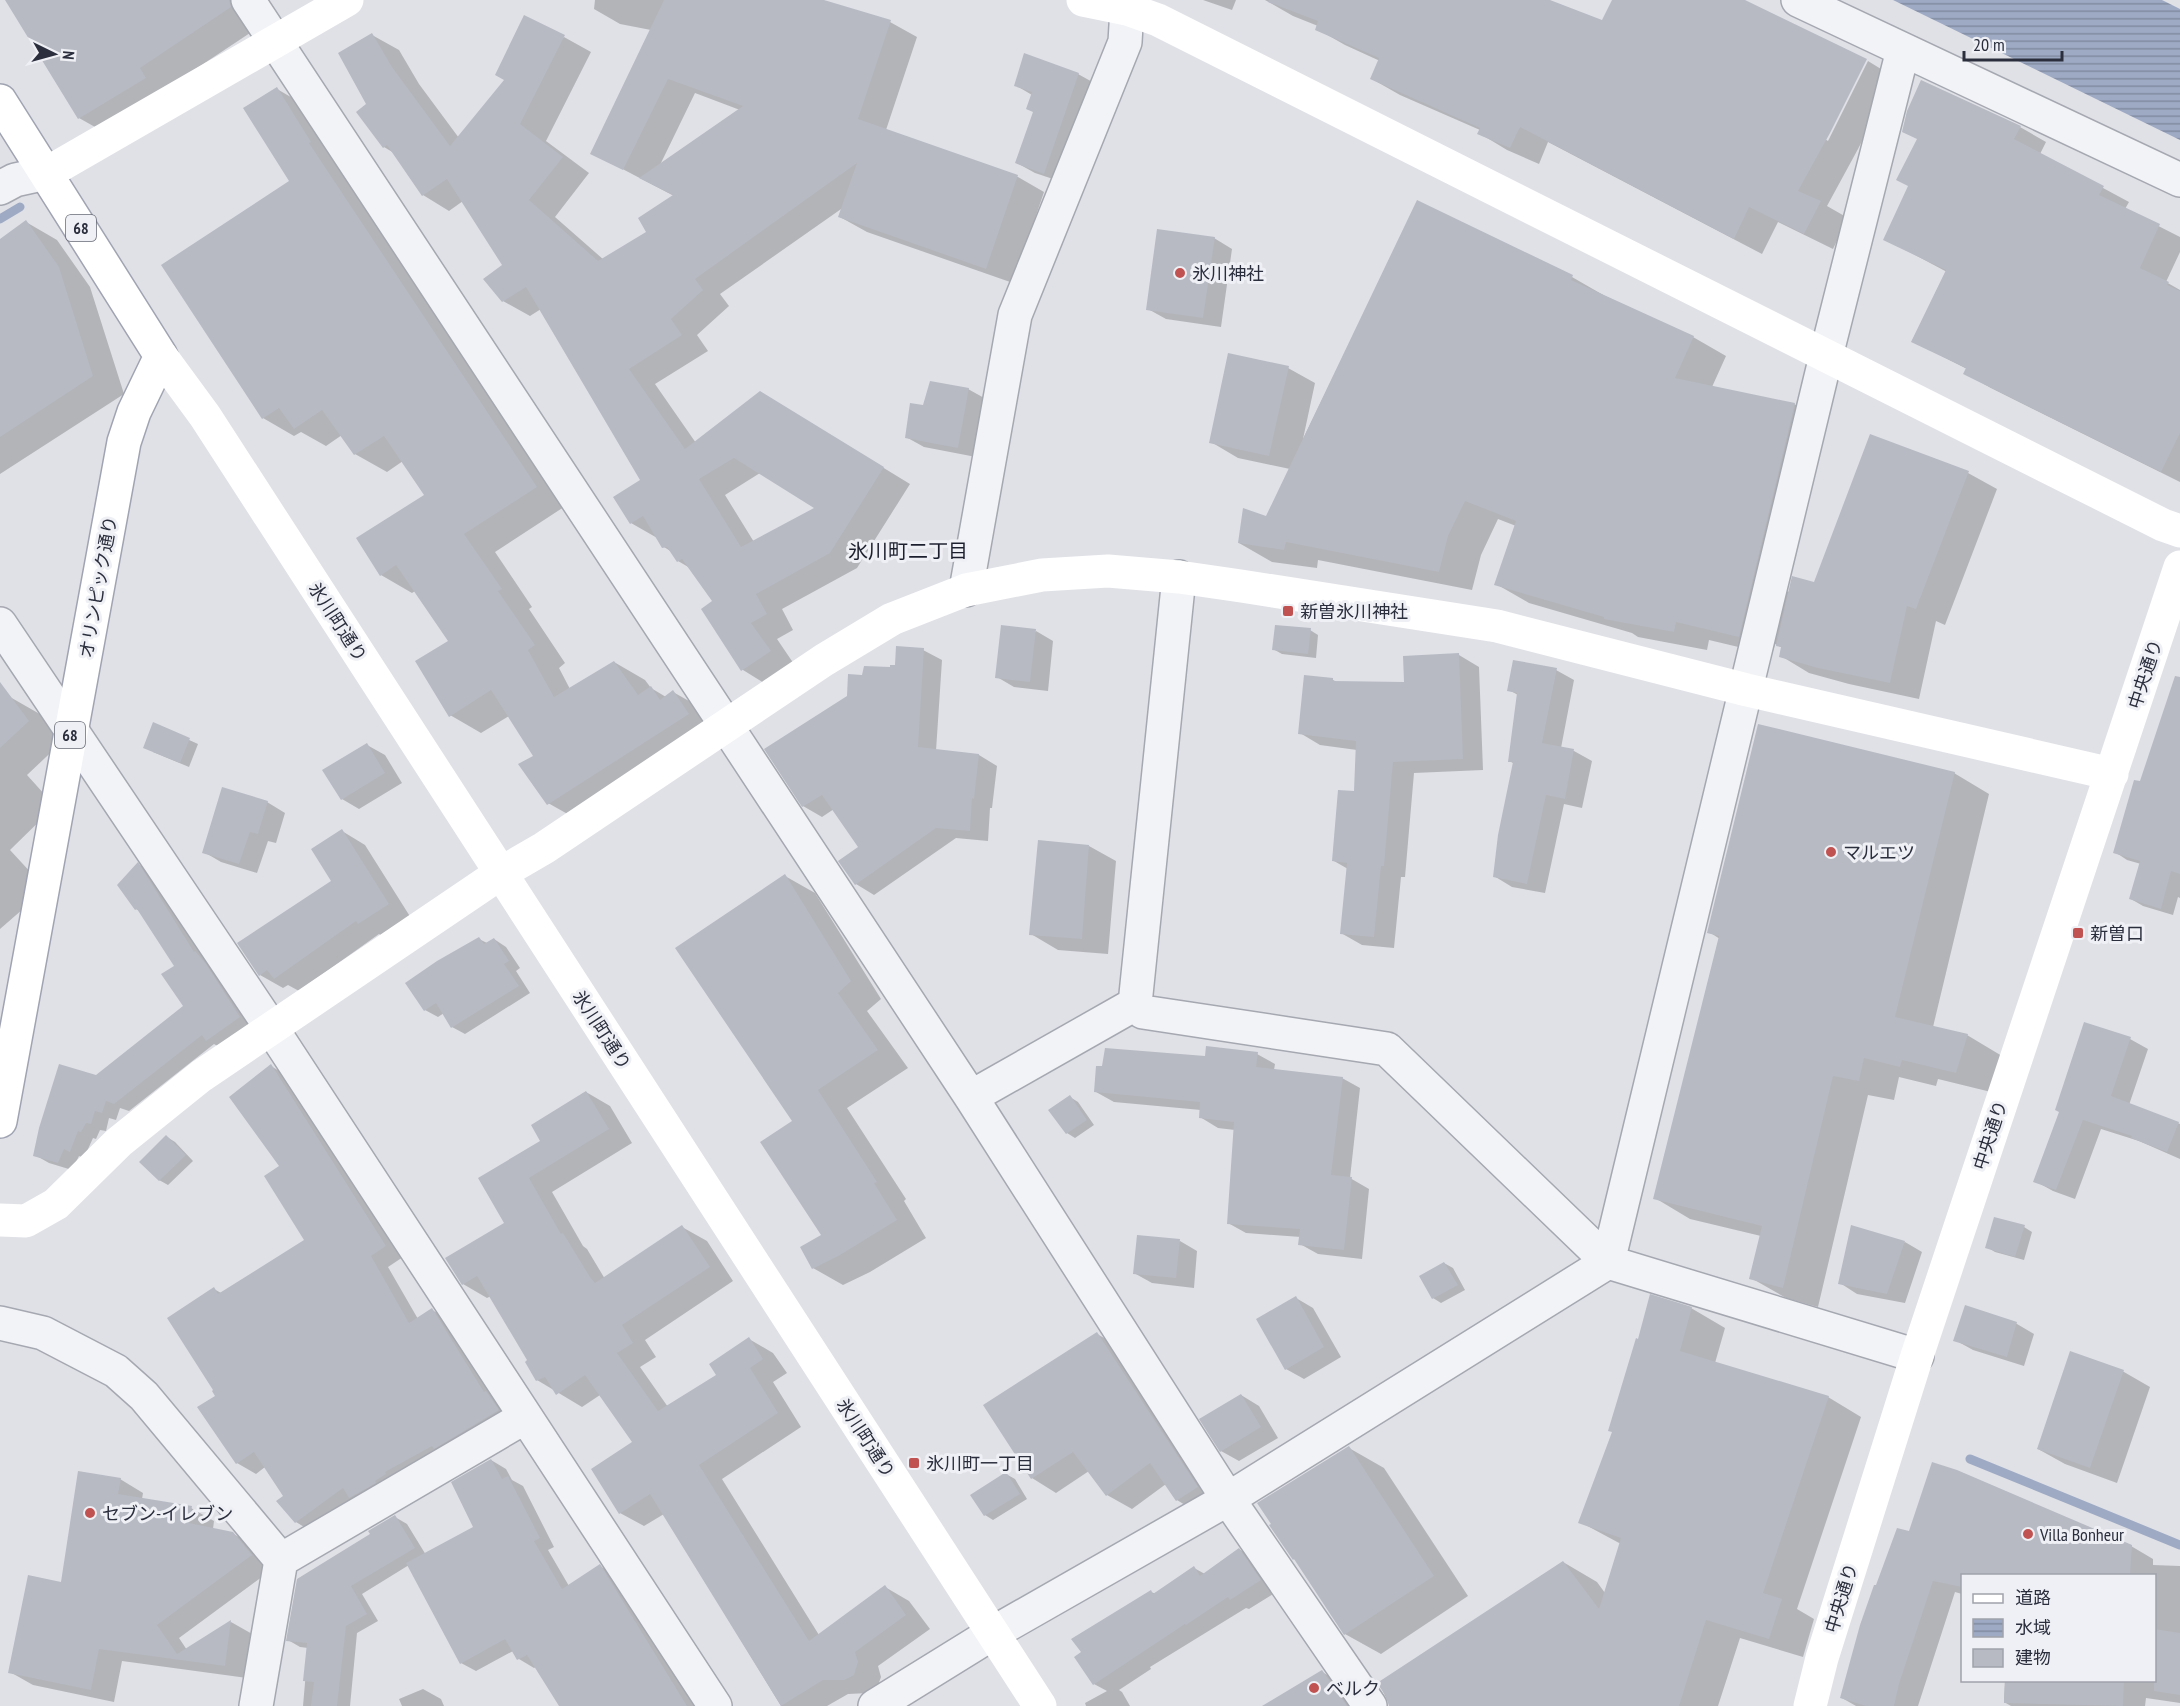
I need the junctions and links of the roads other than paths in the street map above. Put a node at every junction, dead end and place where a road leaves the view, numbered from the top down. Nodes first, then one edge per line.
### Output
1 (248, 0) edge
2 (347, 0) edge
3 (1083, 0) edge
4 (1798, 0) edge
5 (1128, 4) edge
6 (275, 42) junction
7 (1903, 50) junction
8 (0, 101) edge
9 (47, 173) junction
10 (2180, 180) edge
11 (0, 188) edge
12 (161, 356) junction
13 (1826, 356) junction
14 (2180, 531) edge
15 (2180, 567) edge
16 (1179, 577) junction
17 (966, 590) junction
18 (0, 624) edge
19 (1747, 690) junction
20 (726, 725) junction
21 (71, 732) junction
22 (2112, 774) junction
23 (501, 873) junction
24 (1135, 1004) junction
25 (272, 1029) junction
26 (971, 1097) junction
27 (0, 1121) edge
28 (0, 1220) edge
29 (1608, 1262) junction
30 (0, 1323) edge
31 (1917, 1356) junction
32 (525, 1417) junction
33 (1228, 1498) junction
34 (280, 1560) junction
35 (993, 1634) junction
36 (256, 1706) edge
37 (715, 1706) edge
38 (875, 1706) edge
39 (1040, 1706) edge
40 (1370, 1706) edge
41 (1810, 1706) edge

1 - 6 street
2 - 6 street
3 - 5 street
4 - 7 street
5 - 13 street
5 - 17 street
6 - 9 street
6 - 20 street
7 - 10 street
7 - 13 street
8 - 9 street, 68
9 - 11 street
9 - 12 street, 68
12 - 21 street, オリンピック通り / 68
12 - 23 street, 氷川町通り
13 - 14 street
13 - 19 street
15 - 22 street, 中央通り
16 - 17 street
16 - 19 street
16 - 24 street
17 - 20 street
18 - 21 street
19 - 22 street
19 - 29 street
20 - 23 street
20 - 26 street
21 - 25 street
21 - 27 street, オリンピック通り / 68
22 - 31 street, 中央通り
23 - 25 street
23 - 35 street, 氷川町通り
24 - 26 street
24 - 29 street
25 - 28 street
25 - 32 street
26 - 33 street
29 - 31 street
29 - 33 street
30 - 34 street
31 - 41 street, 中央通り
32 - 34 street
32 - 37 street
33 - 35 street
33 - 40 street
34 - 36 street
35 - 38 street
35 - 39 street, 氷川町通り

